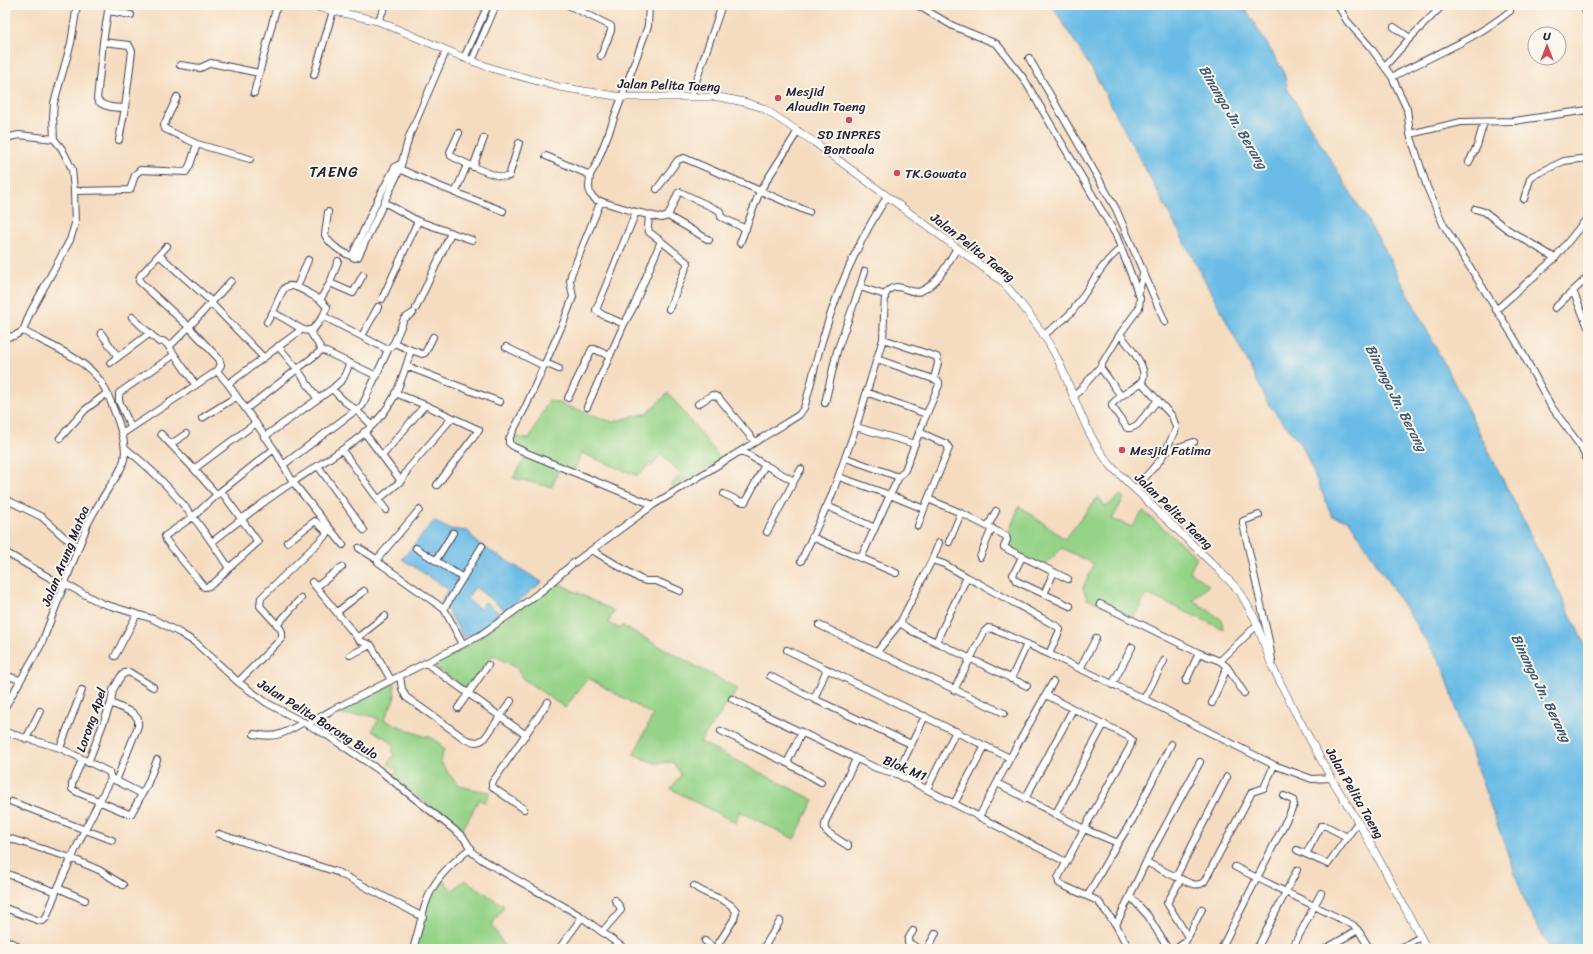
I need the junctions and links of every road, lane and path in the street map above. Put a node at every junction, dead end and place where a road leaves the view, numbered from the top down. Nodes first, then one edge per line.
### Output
1 (77, 5) edge
2 (276, 5) edge
3 (310, 5) edge
4 (386, 5) edge
5 (488, 5) edge
6 (496, 5) edge
7 (521, 5) edge
8 (530, 5) edge
9 (568, 5) edge
10 (649, 5) edge
11 (722, 5) edge
12 (917, 5) edge
13 (1338, 5) edge
14 (1443, 5) edge
15 (1586, 5) edge
16 (109, 8) edge
17 (333, 11) junction
18 (1510, 11) dead end
19 (1588, 12) edge
20 (131, 15) dead end
21 (378, 21) junction
22 (1394, 27) dead end
23 (1410, 38) junction
24 (103, 42) junction
25 (446, 51) junction
26 (601, 56) dead end
27 (464, 58) junction
28 (1029, 58) dead end
29 (472, 61) junction
30 (180, 66) dead end
31 (1385, 66) junction
32 (259, 73) junction
33 (314, 74) dead end
34 (1392, 77) junction
35 (254, 93) dead end
36 (690, 96) junction
37 (178, 97) dead end
38 (622, 97) junction
39 (126, 108) junction
40 (1588, 110) edge
41 (1484, 122) junction
42 (798, 131) junction
43 (459, 133) dead end
44 (1410, 134) junction
45 (5, 138) edge
46 (484, 138) dead end
47 (54, 139) junction
48 (119, 140) dead end
49 (519, 143) dead end
50 (197, 144) junction
51 (546, 156) dead end
52 (1588, 158) edge
53 (250, 159) dead end
54 (1470, 162) dead end
55 (470, 166) junction
56 (399, 167) junction
57 (590, 175) junction
58 (657, 189) dead end
59 (74, 191) junction
60 (760, 191) junction
61 (455, 193) junction
62 (886, 197) junction
63 (1524, 199) dead end
64 (601, 201) junction
65 (384, 202) junction
66 (1475, 209) dead end
67 (372, 210) junction
68 (502, 211) dead end
69 (328, 212) dead end
70 (636, 212) junction
71 (809, 212) dead end
72 (379, 214) junction
73 (649, 215) junction
74 (668, 216) junction
75 (1588, 217) edge
76 (418, 221) junction
77 (746, 229) junction
78 (451, 233) junction
79 (472, 240) dead end
80 (709, 240) dead end
81 (661, 241) junction
82 (740, 243) dead end
83 (167, 246) dead end
84 (957, 248) junction
85 (1121, 248) junction
86 (159, 255) junction
87 (352, 256) junction
88 (1555, 258) junction
89 (308, 260) dead end
90 (338, 261) dead end
91 (866, 271) dead end
92 (1143, 272) junction
93 (363, 275) dead end
94 (1588, 277) edge
95 (231, 281) dead end
96 (330, 283) junction
97 (297, 287) junction
98 (860, 287) junction
99 (1573, 291) junction
100 (1137, 292) junction
101 (885, 295) junction
102 (382, 299) dead end
103 (320, 300) junction
104 (211, 302) junction
105 (378, 307) dead end
106 (1555, 308) dead end
107 (670, 309) dead end
108 (1496, 310) junction
109 (273, 312) junction
110 (323, 316) junction
111 (132, 317) dead end
112 (267, 322) dead end
113 (1165, 322) dead end
114 (624, 324) junction
115 (189, 327) junction
116 (1588, 327) edge
117 (301, 330) junction
118 (309, 330) junction
119 (23, 331) junction
120 (100, 333) dead end
121 (149, 334) junction
122 (1044, 334) junction
123 (1120, 334) junction
124 (362, 336) junction
125 (5, 337) edge
126 (433, 337) dead end
127 (883, 339) junction
128 (394, 343) junction
129 (278, 346) junction
130 (169, 347) junction
131 (506, 347) dead end
132 (322, 350) junction
133 (388, 350) junction
134 (411, 350) junction
135 (174, 355) junction
136 (610, 356) junction
137 (118, 357) junction
138 (263, 357) junction
139 (877, 360) junction
140 (110, 363) dead end
141 (350, 363) junction
142 (544, 364) junction
143 (406, 366) junction
144 (1100, 367) junction
145 (559, 369) dead end
146 (298, 370) junction
147 (216, 371) junction
148 (377, 376) junction
149 (934, 379) junction
150 (1141, 382) junction
151 (195, 384) junction
152 (228, 384) junction
153 (332, 389) junction
154 (866, 392) junction
155 (107, 393) junction
156 (395, 393) junction
157 (236, 396) junction
158 (1121, 396) junction
159 (1074, 397) junction
160 (317, 398) junction
161 (568, 398) dead end
162 (1158, 400) junction
163 (500, 402) dead end
164 (825, 403) dead end
165 (698, 404) dead end
166 (425, 405) junction
167 (587, 407) dead end
168 (246, 409) junction
169 (356, 410) junction
170 (926, 414) junction
171 (202, 418) dead end
172 (452, 418) junction
173 (256, 424) junction
174 (372, 425) junction
175 (130, 427) junction
176 (856, 427) junction
177 (364, 432) junction
178 (919, 432) junction
179 (122, 434) junction
180 (161, 434) dead end
181 (186, 434) dead end
182 (264, 437) junction
183 (60, 438) dead end
184 (755, 442) junction
185 (1194, 442) dead end
186 (171, 444) junction
187 (915, 444) junction
188 (125, 448) junction
189 (274, 449) junction
190 (342, 450) junction
191 (742, 451) junction
192 (1164, 452) junction
193 (382, 456) junction
194 (846, 458) junction
195 (1588, 462) edge
196 (283, 465) junction
197 (765, 465) junction
198 (318, 466) junction
199 (194, 468) junction
200 (801, 469) dead end
201 (839, 477) junction
202 (899, 477) junction
203 (401, 481) junction
204 (794, 481) junction
205 (293, 482) junction
206 (437, 485) dead end
207 (1134, 489) junction
208 (219, 493) junction
209 (724, 494) dead end
210 (890, 495) junction
211 (5, 499) edge
212 (928, 499) junction
213 (378, 500) junction
214 (653, 505) junction
215 (827, 506) junction
216 (924, 509) junction
217 (386, 510) dead end
218 (418, 510) dead end
219 (996, 511) dead end
220 (961, 513) junction
221 (1259, 515) dead end
222 (194, 516) junction
223 (242, 519) junction
224 (918, 526) dead end
225 (990, 527) junction
226 (875, 528) junction
227 (364, 530) dead end
228 (767, 532) dead end
229 (453, 533) dead end
230 (812, 537) junction
231 (212, 542) junction
232 (287, 542) dead end
233 (949, 542) dead end
234 (939, 543) dead end
235 (344, 545) dead end
236 (78, 546) junction
237 (482, 546) dead end
238 (359, 548) dead end
239 (416, 548) dead end
240 (592, 550) junction
241 (5, 552) edge
242 (980, 557) dead end
243 (1022, 557) junction
244 (861, 558) junction
245 (378, 560) junction
246 (436, 560) junction
247 (932, 560) junction
248 (801, 561) dead end
249 (342, 566) dead end
250 (229, 568) junction
251 (1054, 572) junction
252 (896, 573) dead end
253 (967, 577) junction
254 (463, 578) junction
255 (1068, 579) dead end
256 (64, 585) junction
257 (364, 591) dead end
258 (680, 591) dead end
259 (1044, 594) junction
260 (301, 598) dead end
261 (1100, 604) dead end
262 (1070, 606) dead end
263 (444, 609) junction
264 (337, 612) junction
265 (137, 614) junction
266 (385, 616) dead end
267 (900, 623) junction
268 (277, 625) junction
269 (819, 625) dead end
270 (1257, 625) junction
271 (357, 638) junction
272 (1096, 638) dead end
273 (936, 642) junction
274 (464, 644) junction
275 (1027, 644) junction
276 (371, 645) junction
277 (1132, 647) dead end
278 (787, 650) dead end
279 (877, 652) junction
280 (1199, 653) junction
281 (1049, 654) junction
282 (350, 655) dead end
283 (115, 656) dead end
284 (970, 660) junction
285 (1164, 661) dead end
286 (1220, 661) junction
287 (426, 663) junction
288 (488, 664) dead end
289 (1272, 666) junction
290 (1227, 668) junction
291 (827, 669) junction
292 (1080, 669) junction
293 (5, 675) edge
294 (400, 676) junction
295 (770, 676) dead end
296 (1011, 679) junction
297 (20, 680) junction
298 (391, 680) junction
299 (1186, 681) dead end
300 (238, 682) junction
301 (1053, 682) dead end
302 (1112, 684) junction
303 (1027, 686) dead end
304 (153, 687) dead end
305 (82, 690) dead end
306 (954, 690) junction
307 (1244, 692) dead end
308 (468, 693) junction
309 (1046, 695) junction
310 (732, 699) dead end
311 (814, 699) junction
312 (1144, 699) junction
313 (511, 701) dead end
314 (548, 702) dead end
315 (111, 703) junction
316 (1212, 703) dead end
317 (5, 707) edge
318 (458, 708) dead end
319 (1073, 709) junction
320 (40, 711) dead end
321 (1004, 713) dead end
322 (499, 716) junction
323 (925, 716) junction
324 (306, 723) junction
325 (1104, 724) junction
326 (721, 731) dead end
327 (956, 731) junction
328 (5, 732) edge
329 (802, 732) junction
330 (254, 734) dead end
331 (526, 735) junction
332 (26, 739) junction
333 (911, 744) junction
334 (1171, 744) dead end
335 (985, 746) junction
336 (60, 748) junction
337 (1010, 758) junction
338 (856, 759) junction
339 (157, 760) dead end
340 (85, 761) junction
341 (1200, 762) dead end
342 (787, 763) junction
343 (1274, 765) junction
344 (897, 774) junction
345 (1227, 777) dead end
346 (1331, 778) junction
347 (114, 780) junction
348 (821, 782) dead end
349 (997, 784) junction
350 (927, 789) junction
351 (142, 794) junction
352 (1284, 796) dead end
353 (1025, 799) junction
354 (12, 802) dead end
355 (100, 802) junction
356 (954, 804) junction
357 (524, 809) dead end
358 (1055, 815) junction
359 (979, 818) junction
360 (1358, 822) junction
361 (85, 829) junction
362 (1084, 829) junction
363 (219, 834) dead end
364 (5, 838) edge
365 (1347, 838) junction
366 (112, 840) dead end
367 (1118, 843) junction
368 (848, 846) dead end
369 (471, 848) junction
370 (1297, 850) dead end
371 (1306, 854) junction
372 (71, 858) junction
373 (1066, 862) junction
374 (1146, 862) junction
375 (1236, 867) dead end
376 (1297, 870) dead end
377 (5, 873) edge
378 (1257, 878) junction
379 (123, 885) dead end
380 (694, 886) dead end
381 (57, 890) junction
382 (1286, 893) junction
383 (1321, 893) dead end
384 (1088, 895) junction
385 (1130, 896) junction
386 (85, 900) dead end
387 (614, 900) dead end
388 (1314, 907) junction
389 (5, 908) edge
390 (1202, 910) dead end
391 (423, 917) junction
392 (582, 917) junction
393 (780, 921) dead end
394 (1116, 926) junction
395 (1358, 930) junction
396 (913, 931) dead end
397 (602, 932) junction
398 (936, 933) dead end
399 (1188, 937) junction
400 (1420, 937) junction
401 (5, 940) edge
402 (704, 941) dead end
403 (16, 944) dead end
404 (1409, 946) edge
405 (413, 949) edge
406 (559, 949) edge
407 (625, 949) edge
408 (715, 949) edge
409 (763, 949) edge
410 (919, 949) edge
411 (927, 949) edge
412 (1129, 949) edge
413 (1168, 949) edge
414 (1176, 949) edge
415 (1221, 949) edge
416 (1257, 949) edge
417 (1292, 949) edge
418 (1326, 949) edge
419 (1370, 949) edge
420 (1399, 949) edge
421 (1426, 949) edge

1 - 47 street
2 - 32 street
3 - 17 street, Jalan Pelita Taeng
4 - 21 street
5 - 27 street
6 - 29 street
7 - 8 street
9 - 26 street
10 - 38 street
11 - 36 street
12 - 85 street
13 - 31 street
14 - 23 street
15 - 19 highway
16 - 20 street
16 - 24 street
17 - 21 street, Jalan Pelita Taeng
17 - 33 street
18 - 34 street
21 - 25 street, Jalan Pelita Taeng
22 - 23 street
23 - 31 street
24 - 39 street
24 - 39 street
25 - 27 street, Jalan Pelita Taeng
25 - 56 street
27 - 29 street, Jalan Pelita Taeng
28 - 92 street
29 - 38 street, Jalan Pelita Taeng
30 - 32 street
31 - 34 street
32 - 35 street
34 - 44 street
36 - 38 street, Jalan Pelita Taeng
36 - 42 street, Jalan Pelita Taeng
37 - 50 street
38 - 57 street
39 - 48 street
40 - 41 street
41 - 44 street
41 - 54 street
42 - 60 street
42 - 62 street, Jalan Pelita Taeng
43 - 55 street
44 - 108 street
45 - 47 street
46 - 55 street
47 - 59 street
49 - 55 street
50 - 53 street
50 - 59 street
51 - 57 street
52 - 63 street
55 - 61 street
56 - 61 street
56 - 65 street
56 - 67 street
57 - 64 street
58 - 60 street
59 - 119 street
60 - 71 street
60 - 77 street
61 - 68 street
62 - 84 street, Jalan Pelita Taeng
62 - 184 street
64 - 70 street
64 - 142 street
65 - 72 street
65 - 76 street
66 - 88 street
67 - 72 street
67 - 87 street
69 - 87 street
70 - 73 street
70 - 114 street
72 - 87 street
73 - 74 street
73 - 81 street
74 - 77 street
74 - 80 street
75 - 88 street
76 - 78 street
76 - 102 street
77 - 82 street
78 - 79 street
78 - 128 street
81 - 107 street
81 - 114 street
83 - 86 street
84 - 101 street
84 - 122 street, Jalan Pelita Taeng
85 - 100 street
85 - 122 street
86 - 104 street
86 - 115 street
88 - 108 street
89 - 97 street
90 - 96 street
91 - 98 street
92 - 100 street
92 - 113 street
93 - 96 street
94 - 99 street
95 - 104 street
96 - 103 street
97 - 103 street
97 - 109 street
98 - 101 street
98 - 164 street
99 - 106 street
99 - 116 street
100 - 123 street
101 - 127 street
103 - 110 street
104 - 115 street
104 - 138 street
105 - 124 street
108 - 195 street
109 - 112 street
109 - 117 street
110 - 118 street
110 - 124 street
111 - 121 street
114 - 136 street
115 - 130 street
115 - 147 street
117 - 118 street
117 - 129 street
118 - 132 street
119 - 125 street
119 - 155 street, Jalan Arung Matoa
120 - 137 street
121 - 130 street
121 - 137 street
122 - 159 street, Jalan Pelita Taeng
123 - 144 street
123 - 150 street
124 - 133 street
126 - 134 street
127 - 139 street
127 - 149 street
128 - 133 street
128 - 134 street
129 - 138 street
129 - 146 street
130 - 135 street
131 - 142 street
132 - 141 street
132 - 146 street
133 - 148 street
134 - 143 street
135 - 151 street
135 - 175 street
136 - 161 street
136 - 167 street
137 - 140 street
138 - 152 street
139 - 149 street
139 - 154 street
141 - 148 street
141 - 153 street
142 - 145 street
142 - 214 street
143 - 156 street
143 - 163 street
144 - 158 street
144 - 159 street
146 - 160 street
146 - 168 street
147 - 151 street
147 - 152 street
148 - 169 street
149 - 170 street
150 - 158 street
150 - 162 street
151 - 175 street
152 - 157 street
153 - 160 street
153 - 169 street
154 - 170 street
154 - 176 street
155 - 179 street, Jalan Arung Matoa
155 - 183 street
156 - 166 street
156 - 174 street
157 - 168 street
157 - 171 street
158 - 162 street
159 - 207 street, Jalan Pelita Taeng
160 - 182 street
162 - 192 street
165 - 184 street
166 - 172 street
166 - 193 street
168 - 173 street
169 - 174 street
169 - 196 street
170 - 178 street
172 - 203 street
172 - 206 street
173 - 182 street
173 - 199 street
174 - 177 street
175 - 179 street
176 - 187 street
176 - 194 street
177 - 190 street
177 - 193 street
178 - 187 street
178 - 212 street
179 - 188 street, Jalan Arung Matoa
180 - 186 street
181 - 186 street
182 - 189 street
184 - 191 street
185 - 192 street
186 - 199 street
187 - 202 street
188 - 222 street
188 - 236 street, Jalan Arung Matoa
189 - 196 street
189 - 208 street
190 - 198 street
190 - 213 street
191 - 197 street
191 - 214 street
192 - 207 street
193 - 203 street
194 - 201 street
194 - 202 street
196 - 205 street
197 - 204 street
197 - 209 street
198 - 205 street
198 - 227 street
199 - 208 street
200 - 204 street
201 - 210 street
201 - 215 street
202 - 210 street
203 - 213 street
204 - 228 street
205 - 223 street
205 - 235 street
207 - 270 street, Jalan Pelita Taeng
208 - 222 street
208 - 223 street
210 - 216 street
210 - 226 street
211 - 236 street
212 - 216 street
212 - 220 street
213 - 217 street
214 - 240 street
215 - 226 street
215 - 230 street
216 - 224 street
218 - 245 street
219 - 225 street
220 - 225 street
220 - 233 street
221 - 289 street
222 - 231 street
222 - 250 street
223 - 231 street
223 - 250 street
225 - 242 street
225 - 243 street
226 - 244 street
229 - 246 street
230 - 244 street
230 - 248 street
231 - 250 street
232 - 268 street
234 - 247 street
236 - 256 street, Jalan Arung Matoa
237 - 254 street
238 - 245 street
239 - 246 street
240 - 258 street
240 - 274 street
241 - 256 street, Jalan Pelita Borong Bulo
243 - 251 street
243 - 259 street
244 - 252 street
245 - 263 street
246 - 254 street
247 - 253 street
247 - 267 street
249 - 264 street
251 - 255 street
251 - 259 street
253 - 273 street
253 - 281 street
254 - 263 street
256 - 265 street, Jalan Pelita Borong Bulo
256 - 297 street, Jalan Arung Matoa
257 - 264 street
259 - 262 street
260 - 268 street
261 - 280 street
263 - 274 street
264 - 271 street
265 - 283 street
265 - 300 street, Jalan Pelita Borong Bulo
266 - 271 street
267 - 273 street
267 - 279 street
268 - 300 street
269 - 279 street
270 - 286 street
270 - 289 street, Jalan Pelita Taeng
271 - 276 street
272 - 292 street
273 - 284 street
274 - 287 street
275 - 281 street
275 - 284 street
275 - 296 street
276 - 282 street
276 - 298 street
277 - 302 street
278 - 291 street
279 - 306 street
280 - 286 street
280 - 299 street
281 - 292 street
284 - 296 street
284 - 306 street
285 - 312 street
286 - 290 street
287 - 294 street
287 - 308 street
288 - 308 street
289 - 346 street, Jalan Pelita Taeng
290 - 307 street
290 - 316 street
291 - 311 street
291 - 323 street
292 - 302 street
293 - 297 street
294 - 298 street
294 - 322 street
295 - 311 street
296 - 303 street
297 - 317 street, Jalan Arung Matoa
298 - 324 street
300 - 324 street, Jalan Pelita Borong Bulo
301 - 309 street
302 - 312 street
304 - 315 street, Lorong Apel
305 - 336 street
306 - 321 street
308 - 318 street
308 - 322 street
309 - 319 street
309 - 337 street
310 - 329 street, Blok M1
311 - 333 street
312 - 343 street
313 - 322 street
314 - 331 street
315 - 340 street, Lorong Apel
315 - 347 street
319 - 325 street
319 - 353 street
320 - 332 street
322 - 331 street
323 - 327 street
323 - 333 street
324 - 330 street
324 - 369 street, Jalan Pelita Borong Bulo
325 - 358 street
325 - 362 street
326 - 342 street
327 - 335 street
327 - 350 street
328 - 332 street
329 - 338 street, Blok M1
329 - 342 street
331 - 357 street
332 - 336 street
333 - 344 street
334 - 367 street
335 - 337 street
335 - 356 street
336 - 340 street
337 - 349 street
338 - 344 street, Blok M1
338 - 368 street
339 - 351 street
340 - 347 street
340 - 355 street, Lorong Apel
341 - 374 street
342 - 348 street
343 - 346 street
343 - 399 street
344 - 350 street, Blok M1
345 - 374 street
346 - 360 street, Jalan Pelita Taeng
347 - 351 street
347 - 355 street
349 - 353 street
349 - 359 street
350 - 356 street, Blok M1
351 - 355 street
352 - 378 street
353 - 358 street
354 - 361 street
355 - 361 street
356 - 359 street, Blok M1
358 - 362 street
359 - 373 street, Blok M1
360 - 365 street
360 - 400 street, Jalan Pelita Taeng
361 - 366 street
361 - 372 street
362 - 367 street
362 - 373 street
363 - 391 street
364 - 372 street
365 - 371 street
365 - 371 street
367 - 384 street
369 - 391 street
369 - 392 street, Jalan Pelita Borong Bulo
370 - 371 street
372 - 379 street
372 - 381 street
373 - 384 street
374 - 385 street
375 - 378 street
376 - 382 street
377 - 381 street
378 - 382 street
378 - 415 street
380 - 408 street
381 - 386 street
381 - 389 street
382 - 388 street
382 - 416 street
383 - 388 street
384 - 394 street
385 - 394 street
385 - 413 street
387 - 397 street
388 - 395 street
388 - 417 street
390 - 399 street
391 - 405 street
392 - 397 street, Jalan Pelita Borong Bulo
392 - 406 street
393 - 409 street
394 - 412 street
395 - 418 street
395 - 419 street
396 - 410 street
397 - 407 street, Jalan Pelita Borong Bulo
398 - 411 street
399 - 414 street
400 - 404 street
400 - 421 street, Jalan Pelita Taeng
401 - 403 street
402 - 408 street
404 - 420 street

